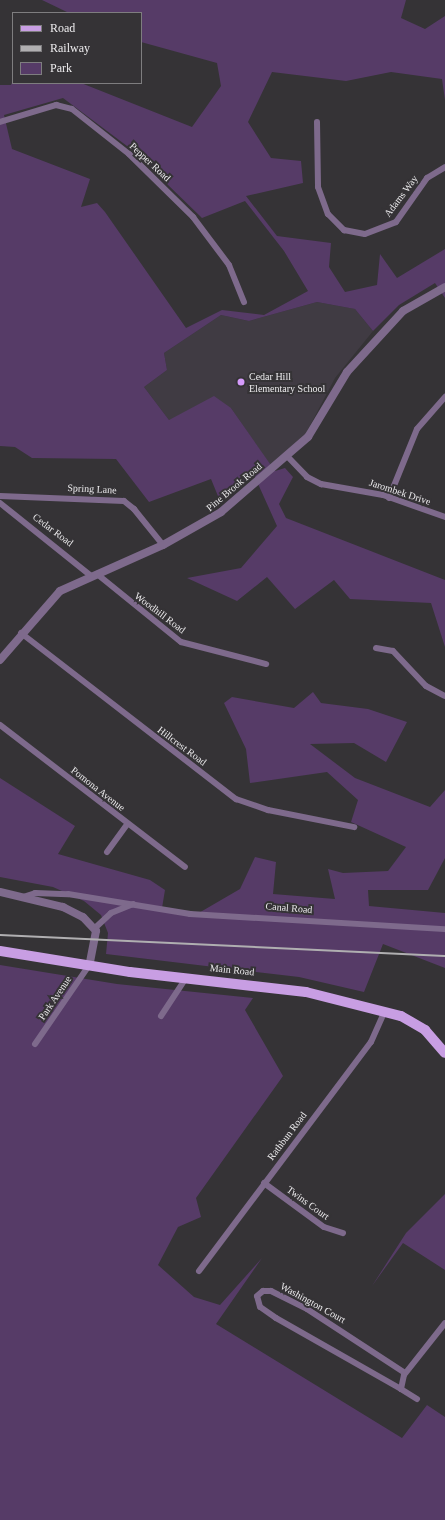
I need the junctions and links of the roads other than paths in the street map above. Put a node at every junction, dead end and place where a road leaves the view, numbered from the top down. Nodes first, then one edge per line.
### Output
1 (0, 122) edge
2 (317, 122) dead end
3 (445, 167) edge
4 (445, 287) edge
5 (244, 302) dead end
6 (445, 397) edge
7 (287, 456) junction
8 (0, 496) edge
9 (389, 498) junction
10 (0, 503) edge
11 (445, 517) edge
12 (163, 545) junction
13 (94, 575) junction
14 (22, 633) junction
15 (376, 648) dead end
16 (0, 660) edge
17 (266, 664) dead end
18 (445, 696) edge
19 (0, 725) edge
20 (127, 824) junction
21 (354, 827) dead end
22 (107, 852) dead end
23 (185, 867) dead end
24 (0, 892) edge
25 (23, 897) junction
26 (133, 904) junction
27 (95, 928) junction
28 (445, 929) edge
29 (0, 951) edge
30 (90, 964) junction
31 (186, 978) junction
32 (385, 1011) junction
33 (160, 1016) dead end
34 (36, 1044) dead end
35 (445, 1053) edge
36 (264, 1183) junction
37 (343, 1233) dead end
38 (199, 1271) dead end
39 (445, 1323) edge
40 (405, 1373) junction
41 (401, 1389) junction
42 (417, 1399) dead end

1 - 5 street, Pepper Road
2 - 3 street, Adams Way
4 - 7 street, Pine Brook Road
6 - 9 street
7 - 9 street, Jarombek Drive
7 - 12 street, Pine Brook Road
8 - 12 street, Spring Lane
9 - 11 street, Jarombek Drive
10 - 13 street, Cedar Road
12 - 13 street, Pine Brook Road
13 - 14 street, Pine Brook Road
13 - 17 street, Woodhill Road
14 - 16 street, Pine Brook Road
14 - 21 street, Hillcrest Road
15 - 18 street
19 - 20 street, Pomona Avenue
20 - 22 street
20 - 23 street, Pomona Avenue
24 - 25 street
25 - 26 street, Canal Road
25 - 27 street
26 - 27 street
26 - 28 street, Canal Road
27 - 30 street
29 - 30 main road, Main Road
30 - 31 main road, Main Road
30 - 34 street, Park Avenue
31 - 32 main road, Main Road
31 - 33 street
32 - 35 main road, Main Road
32 - 36 street, Rathbun Road
36 - 37 street, Twins Court
36 - 38 street, Rathbun Road
39 - 40 street
40 - 41 street
40 - 41 street, Washington Court
41 - 42 street, Washington Court

